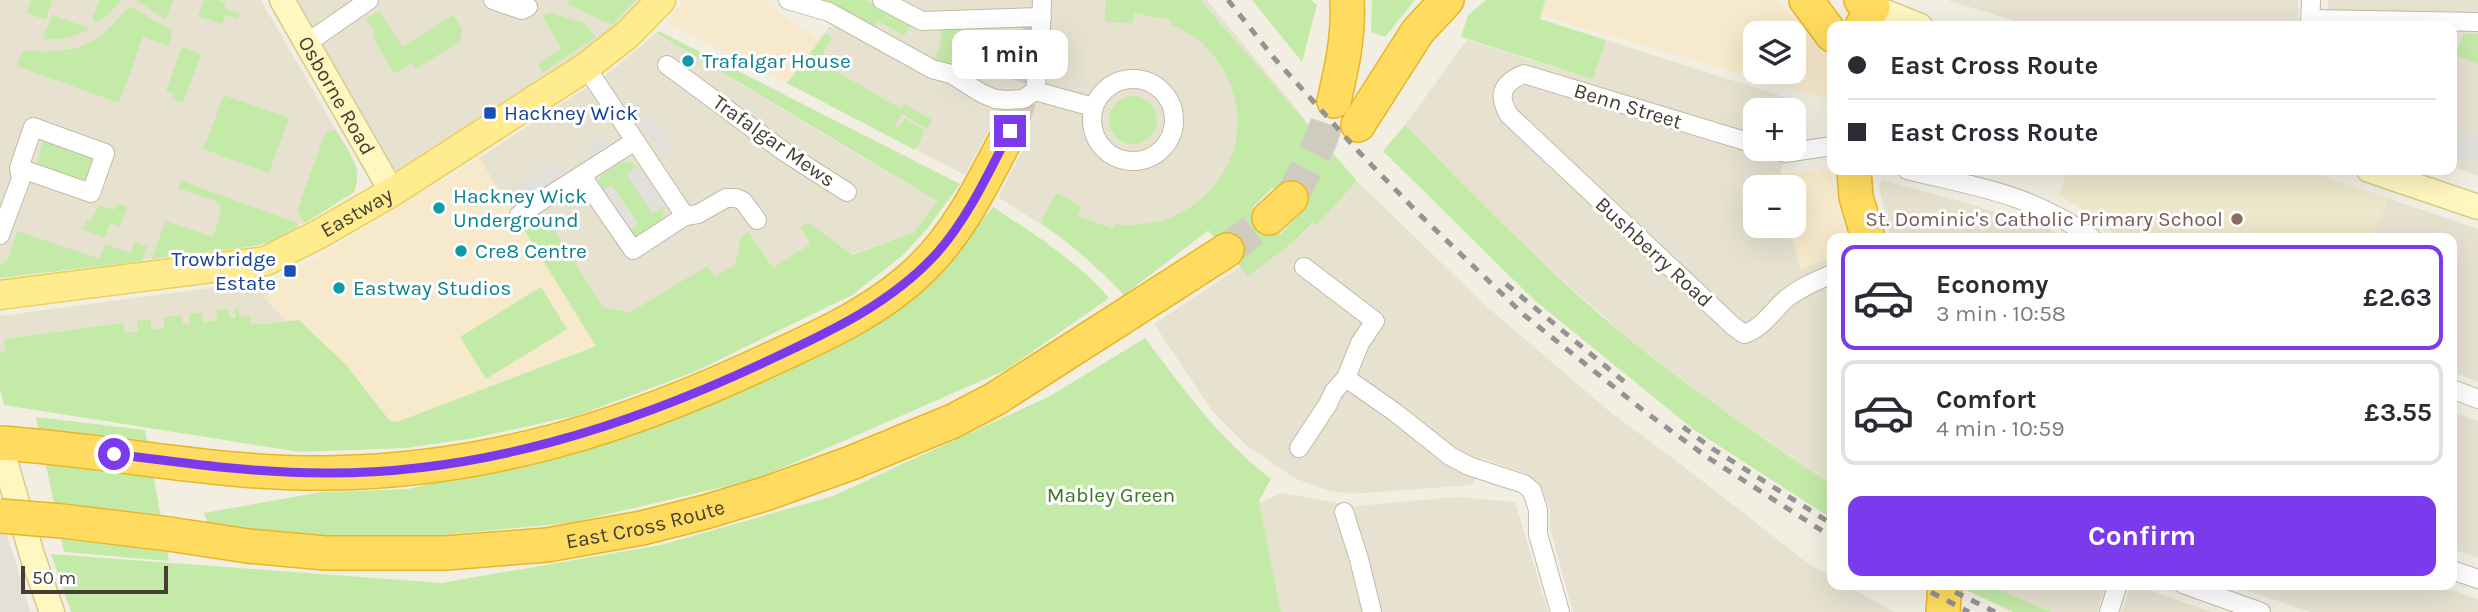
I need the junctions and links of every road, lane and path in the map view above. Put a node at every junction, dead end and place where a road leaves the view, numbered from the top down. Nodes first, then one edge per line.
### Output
1 (282, 0) edge
2 (369, 0) edge
3 (493, 0) edge
4 (661, 0) edge
5 (789, 0) edge
6 (882, 0) edge
7 (1347, 0) edge
8 (1447, 0) edge
9 (1806, 0) edge
10 (2311, 0) edge
11 (528, 7) dead end
12 (1869, 8) edge
13 (1042, 9) edge
14 (1906, 21) edge
15 (2311, 21) edge
16 (2457, 22) edge
17 (2478, 22) edge
18 (1827, 28) edge
19 (307, 43) junction
20 (667, 65) dead end
21 (586, 66) junction
22 (1505, 87) joint
23 (1035, 91) junction
24 (1334, 101) tunnel mouth
25 (1093, 107) junction
26 (1358, 125) tunnel mouth
27 (1010, 131) tunnel mouth
28 (1743, 140) edge
29 (635, 141) junction
30 (1827, 147) edge
31 (1806, 150) edge
32 (19, 168) junction
33 (1854, 175) edge
34 (1930, 175) edge
35 (2384, 175) edge
36 (582, 176) junction
37 (392, 192) junction
38 (847, 192) dead end
39 (2478, 207) edge
40 (519, 215) dead end
41 (685, 216) junction
42 (757, 220) dead end
43 (1867, 233) edge
44 (2085, 233) edge
45 (0, 235) edge
46 (1227, 250) tunnel mouth
47 (1304, 267) dead end
48 (1827, 276) edge
49 (0, 295) edge
50 (1346, 378) junction
51 (2457, 391) edge
52 (2478, 399) edge
53 (0, 443) edge
54 (1299, 448) dead end
55 (6, 485) edge
56 (1344, 512) dead end
57 (0, 516) edge
58 (2457, 572) edge
59 (2478, 579) edge
60 (1945, 590) edge
61 (2116, 590) edge
62 (2200, 590) edge
63 (52, 612) edge
64 (1372, 612) edge
65 (1560, 612) edge
66 (1943, 612) edge
67 (2109, 612) edge
68 (2261, 612) edge

1 - 19 street, Osborne Road
2 - 19 street
3 - 11 street
4 - 21 main road, Eastway
5 - 23 street
6 - 13 street
7 - 24 highway
8 - 26 highway
9 - 18 highway
10 - 15 street
12 - 14 street
13 - 23 street
16 - 17 street
19 - 37 street, Osborne Road
20 - 38 street, Trafalgar Mews
21 - 29 street
21 - 37 main road, Eastway
22 - 28 street, Benn Street
22 - 48 street, Bushberry Road
23 - 25 street
25 - 25 street
27 - 53 highway
29 - 36 street
29 - 41 street
30 - 31 street
32 - 32 street
32 - 45 street
33 - 43 highway
34 - 44 street
35 - 39 street
36 - 40 street
36 - 41 street
37 - 49 main road, Eastway
41 - 42 street
46 - 57 highway, East Cross Route, bridge
47 - 50 street
50 - 54 street
50 - 65 street
51 - 52 street
53 - 55 street
55 - 63 street
56 - 64 street
58 - 59 street
60 - 66 highway
61 - 67 street
62 - 68 street

